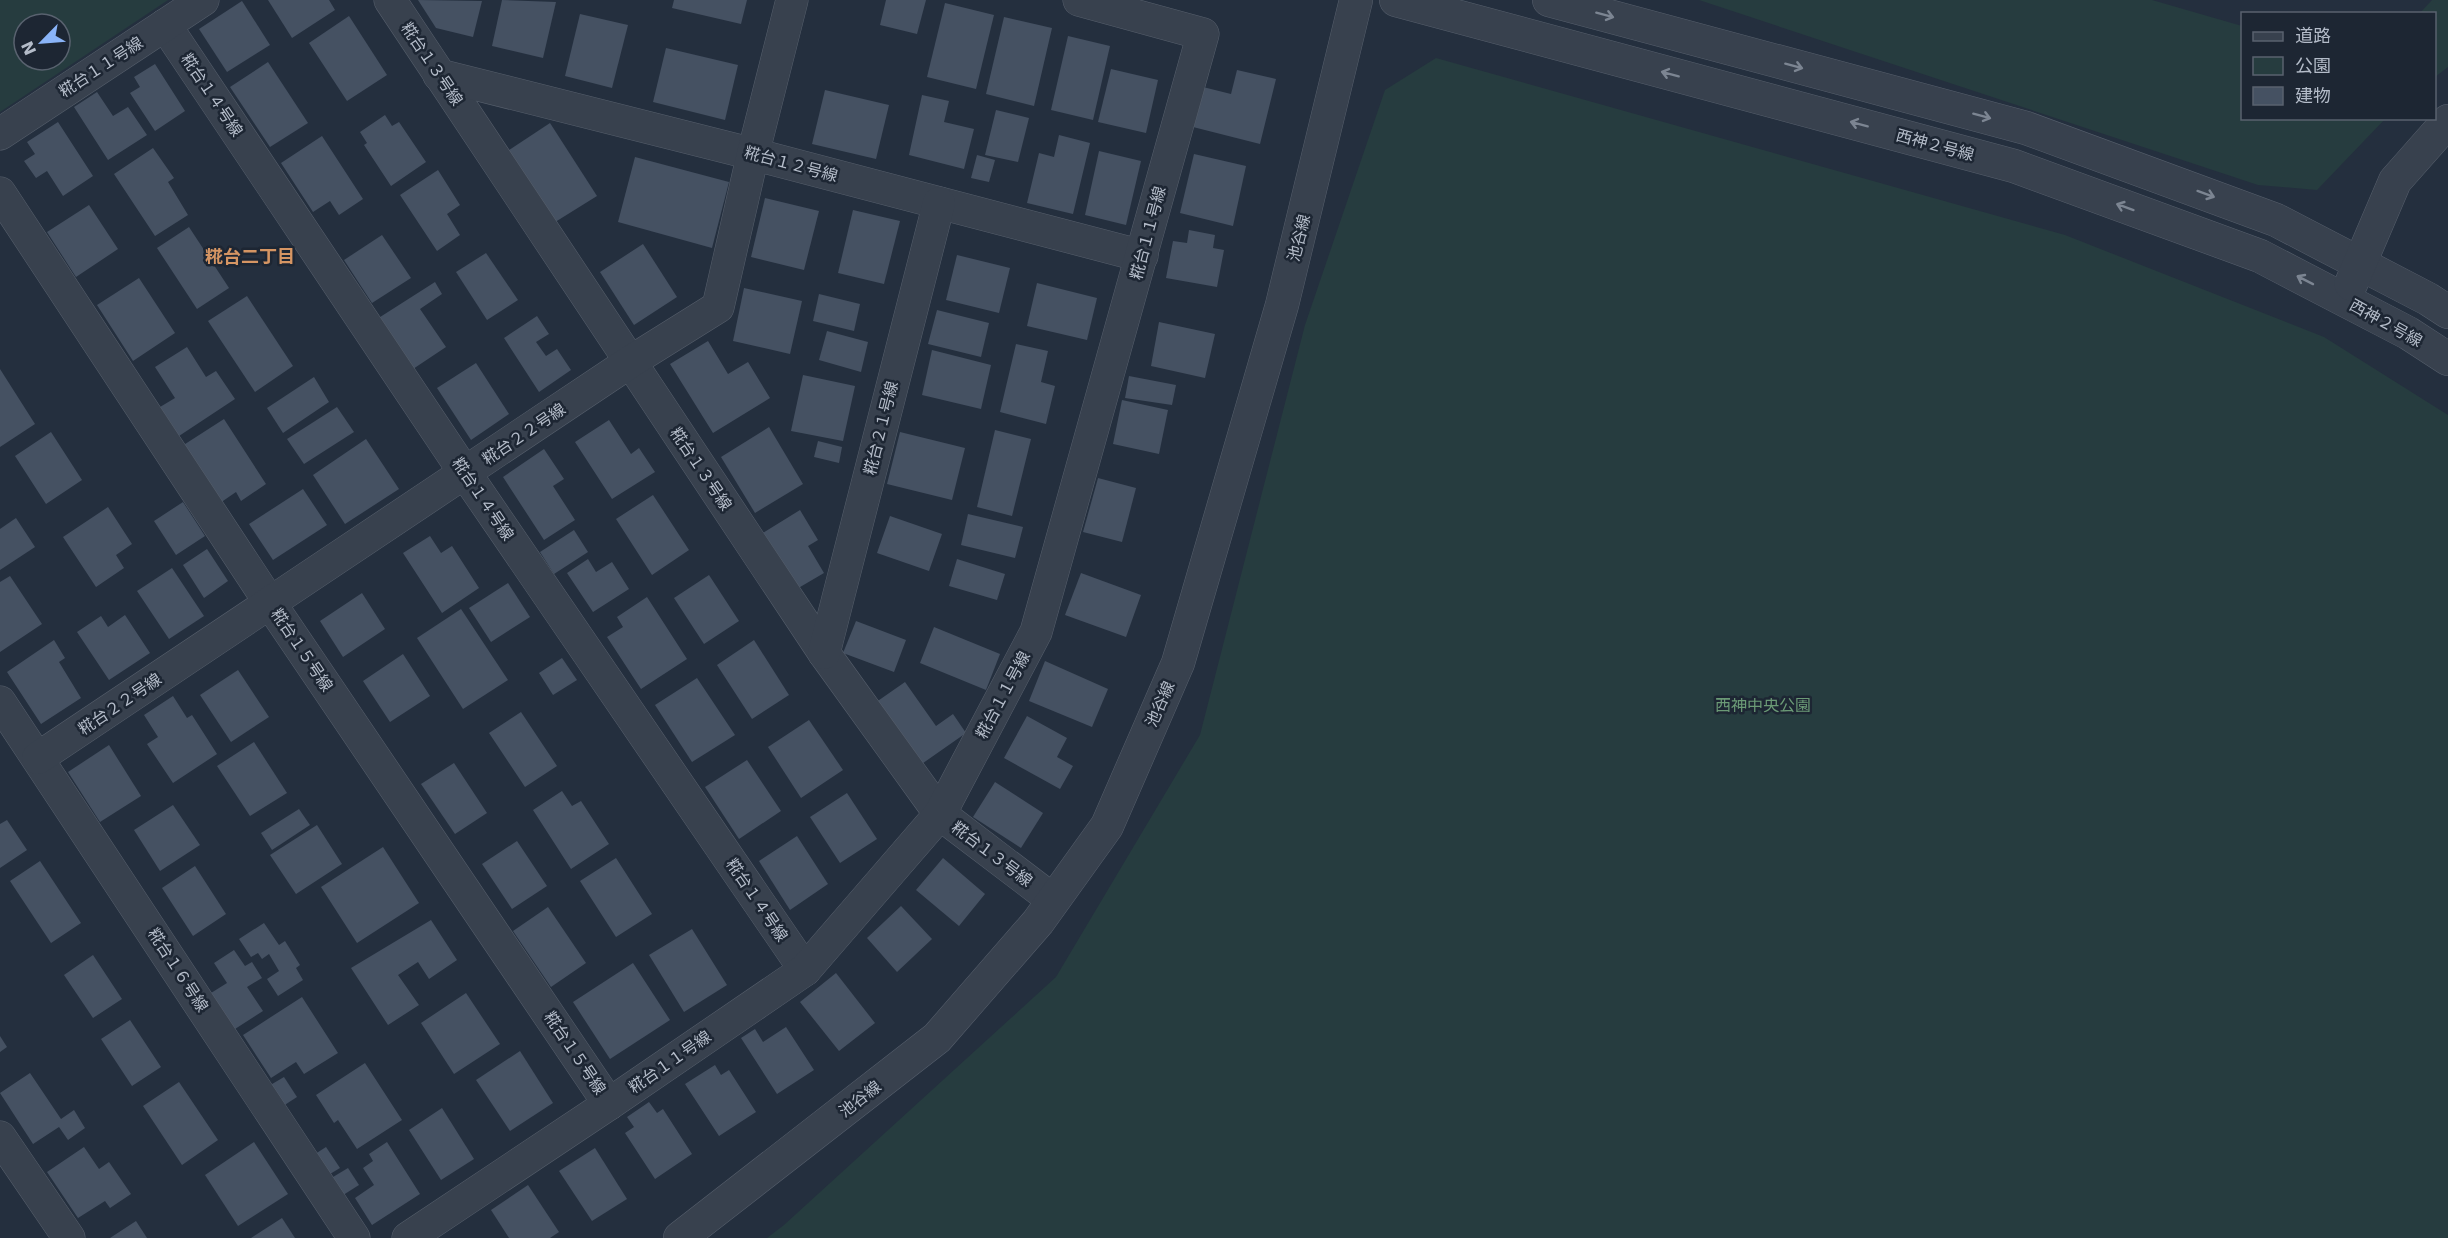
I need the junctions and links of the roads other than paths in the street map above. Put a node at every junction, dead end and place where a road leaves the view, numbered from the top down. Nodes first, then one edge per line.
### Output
1 (203, 0) edge
2 (390, 0) edge
3 (792, 0) edge
4 (1079, 0) edge
5 (1356, 0) edge
6 (1396, 0) edge
7 (1549, 0) edge
8 (165, 25) junction
9 (440, 75) junction
10 (2448, 121) edge
11 (0, 134) edge
12 (753, 153) junction
13 (0, 194) edge
14 (939, 202) junction
15 (1142, 256) junction
16 (2360, 264) junction
17 (2345, 300) junction
18 (2448, 312) edge
19 (2448, 359) edge
20 (630, 362) junction
21 (465, 473) junction
22 (270, 603) junction
23 (824, 653) junction
24 (0, 702) edge
25 (38, 758) junction
26 (940, 814) junction
27 (1053, 900) junction
28 (805, 970) junction
29 (609, 1104) junction
30 (0, 1137) edge
31 (69, 1238) edge
32 (354, 1238) edge
33 (408, 1238) edge
34 (680, 1238) edge

1 - 8 street, 糀台１１号線
2 - 9 street, 糀台１３号線
3 - 12 street, 糀台２２号線
4 - 15 street, 糀台１１号線
5 - 27 street, 池谷線
17 -> 6 street, 西神２号線
7 -> 16 street
8 - 11 street, 糀台１１号線
8 - 21 street, 糀台１４号線
9 - 12 street, 糀台１２号線
9 - 20 street, 糀台１３号線
10 - 16 street
12 - 14 street, 糀台１２号線
12 - 20 street, 糀台２２号線
13 - 22 street, 糀台１５号線
14 - 15 street, 糀台１２号線
14 - 23 street, 糀台２１号線
15 - 26 street, 糀台１１号線
16 - 17 street
16 - 18 street
17 - 19 street, 西神２号線
20 - 21 street, 糀台２２号線
20 - 23 street, 糀台１３号線
21 - 22 street, 糀台２２号線
21 - 28 street, 糀台１４号線
22 - 25 street, 糀台２２号線
22 - 29 street, 糀台１５号線
23 - 26 street, 糀台１３号線
24 - 25 street, 糀台１６号線
25 - 32 street, 糀台１６号線
26 - 27 street, 糀台１３号線
26 - 28 street, 糀台１１号線
27 - 34 street, 池谷線
28 - 29 street, 糀台１１号線
29 - 33 street, 糀台１１号線
30 - 31 street

